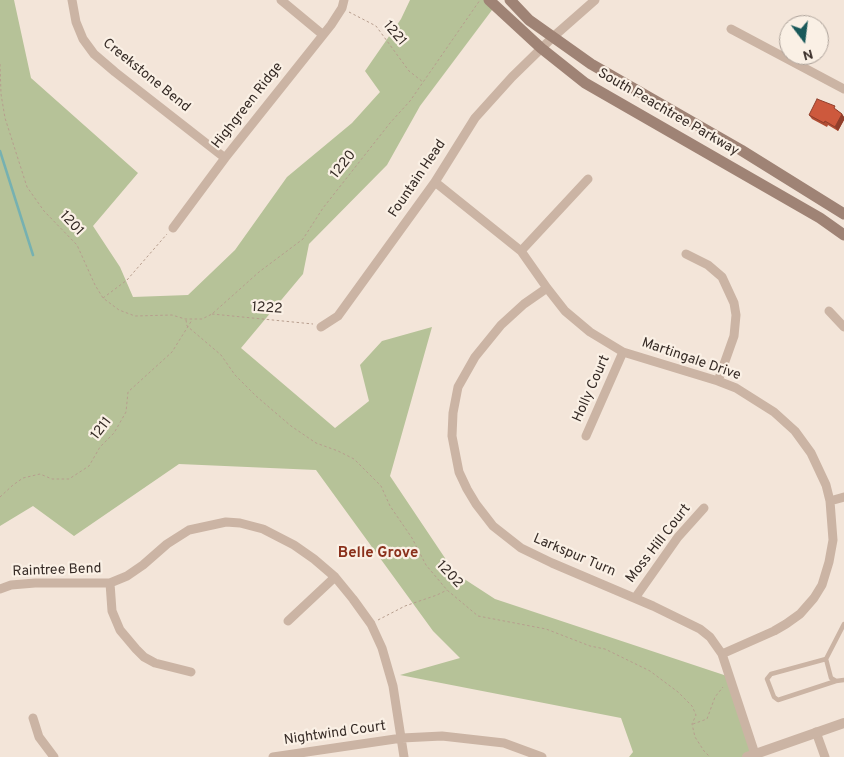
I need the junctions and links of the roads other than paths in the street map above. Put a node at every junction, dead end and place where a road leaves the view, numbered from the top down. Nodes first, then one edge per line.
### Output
1 (72, 0) edge
2 (281, 0) edge
3 (489, 0) edge
4 (510, 0) edge
5 (595, 0) edge
6 (343, 4) edge
7 (731, 29) dead end
8 (322, 34) junction
9 (553, 37) junction
10 (541, 48) junction
11 (844, 89) edge
12 (225, 158) junction
13 (588, 179) dead end
14 (435, 182) junction
15 (844, 214) edge
16 (172, 228) road end
17 (844, 235) edge
18 (521, 251) junction
19 (686, 254) dead end
20 (547, 288) junction
21 (829, 311) dead end
22 (320, 326) road end
23 (844, 327) edge
24 (623, 352) junction
25 (718, 381) junction
26 (586, 436) dead end
27 (844, 497) edge
28 (830, 501) junction
29 (704, 508) dead end
30 (335, 577) junction
31 (110, 583) junction
32 (0, 589) edge
33 (635, 598) junction
34 (288, 621) dead end
35 (844, 624) edge
36 (722, 654) junction
37 (826, 659) junction
38 (191, 672) dead end
39 (844, 680) edge
40 (836, 681) junction
41 (33, 718) dead end
42 (844, 723) edge
43 (816, 732) junction
44 (402, 738) junction
45 (751, 756) edge
46 (54, 757) edge
47 (273, 757) edge
48 (404, 757) edge
49 (542, 757) edge
50 (825, 757) edge

1 - 12 street, Creekstone Bend
2 - 8 street
3 - 10 main road, South Peachtree Parkway
4 - 9 main road, South Peachtree Parkway
5 - 9 street, Fountain Head
6 - 8 street, Highgreen Ridge
7 - 11 street
8 - 12 street, Highgreen Ridge
9 - 10 street, Fountain Head
9 - 15 main road, South Peachtree Parkway
10 - 14 street, Fountain Head
10 - 17 main road, South Peachtree Parkway
12 - 16 street, Highgreen Ridge
13 - 18 street
14 - 18 street, Martingale Drive
14 - 22 street, Fountain Head
18 - 20 street, Martingale Drive
19 - 25 street
20 - 24 street, Martingale Drive
20 - 33 street, Larkspur Turn
21 - 23 street
24 - 25 street, Martingale Drive
24 - 26 street, Holly Court
25 - 28 street, Martingale Drive
27 - 28 street
28 - 36 street, Martingale Drive
29 - 33 street, Moss Hill Court
30 - 31 street, Raintree Bend
30 - 34 street
30 - 44 street, Raintree Bend
31 - 32 street, Raintree Bend
31 - 38 street
33 - 36 street, Larkspur Turn
35 - 37 lane
36 - 45 street, Larkspur Turn
37 - 40 lane
37 - 40 lane
39 - 40 lane
41 - 46 street
42 - 43 street
43 - 45 street
43 - 50 street
44 - 47 street, Nightwind Court
44 - 48 street, Raintree Bend
44 - 49 street, Nightwind Court

